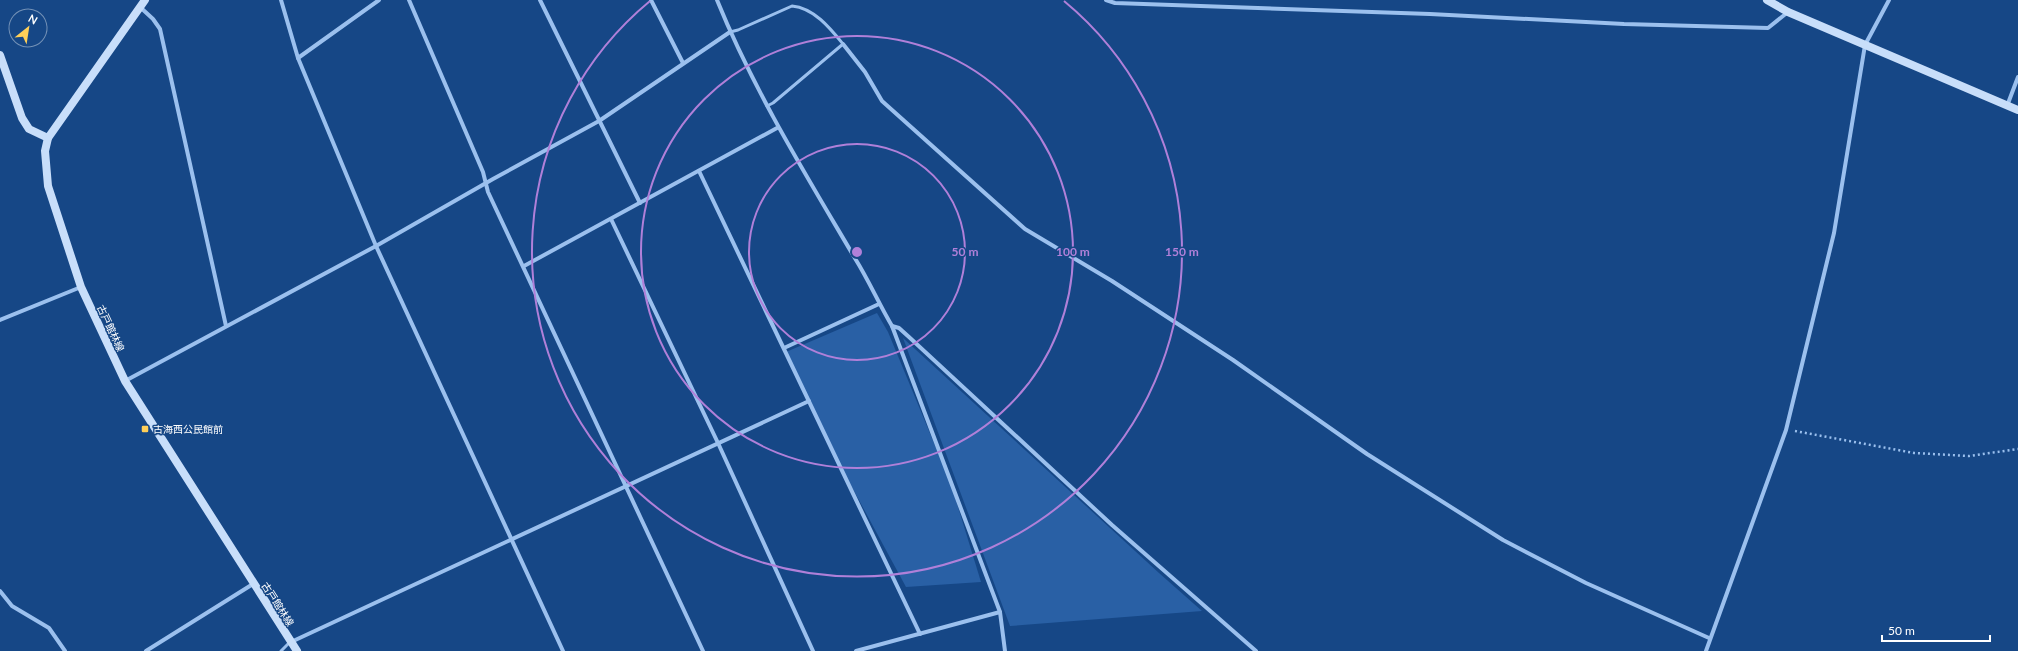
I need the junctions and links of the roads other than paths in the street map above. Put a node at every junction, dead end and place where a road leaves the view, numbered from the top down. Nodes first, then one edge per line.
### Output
1 (145, 0) edge
2 (281, 0) edge
3 (379, 0) edge
4 (409, 0) edge
5 (540, 0) edge
6 (651, 0) edge
7 (717, 0) edge
8 (1106, 0) edge
9 (1767, 0) edge
10 (1889, 0) edge
11 (140, 7) junction
12 (1788, 12) junction
13 (730, 32) junction
14 (843, 44) junction
15 (1865, 44) junction
16 (0, 56) edge
17 (298, 58) junction
18 (683, 64) junction
19 (2018, 77) edge
20 (767, 106) junction
21 (2007, 106) junction
22 (2018, 110) edge
23 (600, 121) junction
24 (777, 128) junction
25 (48, 138) junction
26 (699, 171) junction
27 (486, 183) junction
28 (640, 203) junction
29 (611, 219) junction
30 (376, 246) junction
31 (524, 266) junction
32 (80, 287) junction
33 (879, 304) junction
34 (0, 320) edge
35 (226, 326) junction
36 (892, 326) junction
37 (784, 348) junction
38 (125, 381) junction
39 (809, 401) junction
40 (718, 443) junction
41 (625, 486) junction
42 (512, 539) junction
43 (253, 584) junction
44 (0, 591) edge
45 (1000, 612) junction
46 (920, 634) junction
47 (1709, 638) junction
48 (290, 642) junction
49 (65, 651) edge
50 (146, 651) edge
51 (281, 651) edge
52 (297, 651) edge
53 (563, 651) edge
54 (702, 651) edge
55 (813, 651) edge
56 (856, 651) edge
57 (1005, 651) edge
58 (1256, 651) edge
59 (1706, 651) edge

1 - 11 main road, 古戸館林線
2 - 17 street
3 - 17 street
4 - 27 street
5 - 23 street
6 - 18 street
7 - 13 street
8 - 12 street
9 - 12 main road
10 - 15 street
11 - 25 main road, 古戸館林線
11 - 35 street
12 - 15 main road
13 - 14 lane
13 - 18 street
13 - 20 street
14 - 20 lane
14 - 47 street
15 - 21 main road
15 - 47 street
16 - 25 main road
17 - 30 street
18 - 23 street
19 - 21 street
20 - 24 street
21 - 22 main road
23 - 27 street
23 - 28 street
24 - 26 street
24 - 33 street
25 - 32 main road, 古戸館林線
26 - 28 street
26 - 37 street
27 - 30 street
27 - 31 street
28 - 29 street
29 - 31 street
29 - 40 street
30 - 35 street
30 - 42 street
31 - 41 street
32 - 34 street
32 - 38 main road, 古戸館林線
33 - 36 street
33 - 37 street
35 - 38 street
36 - 45 street
36 - 58 street
37 - 39 street
38 - 43 main road, 古戸館林線
39 - 40 street
39 - 46 street
40 - 41 street
40 - 55 street
41 - 42 street
41 - 54 street
42 - 48 street
42 - 53 street
43 - 48 main road, 古戸館林線
43 - 50 street
44 - 49 street
45 - 46 street
45 - 57 street
46 - 56 street
47 - 59 street
48 - 51 lane
48 - 52 main road, 古戸館林線

